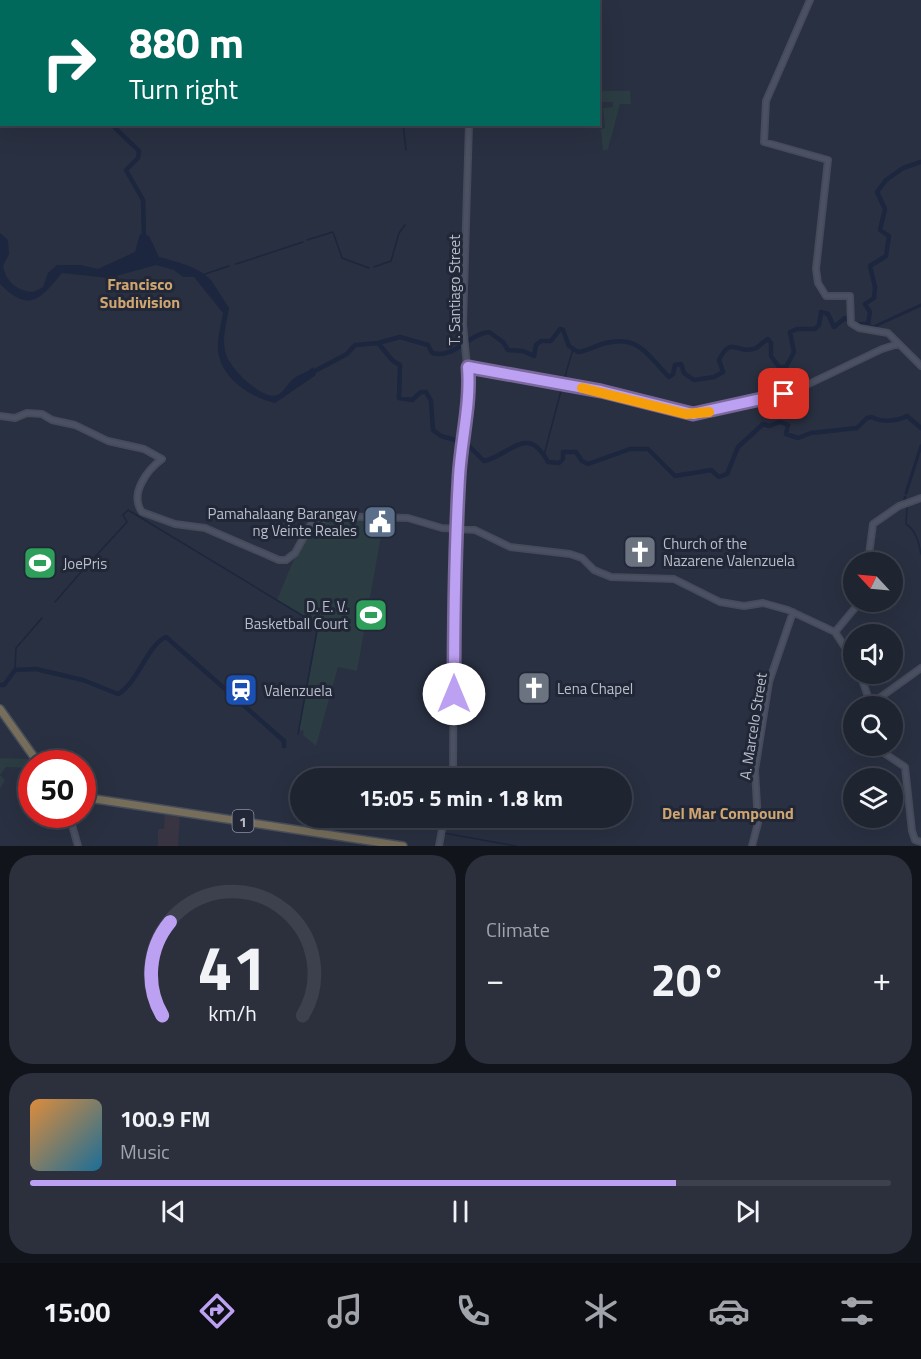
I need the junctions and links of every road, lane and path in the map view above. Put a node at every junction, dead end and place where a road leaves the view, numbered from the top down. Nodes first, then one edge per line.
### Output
1 (810, 0) edge
2 (469, 126) edge
3 (898, 344) junction
4 (921, 366) edge
5 (468, 367) junction
6 (0, 417) edge
7 (921, 498) edge
8 (456, 529) junction
9 (869, 552) edge
10 (793, 612) junction
11 (852, 612) edge
12 (835, 632) junction
13 (843, 644) edge
14 (921, 668) edge
15 (883, 696) edge
16 (0, 709) edge
17 (29, 750) edge
18 (888, 756) edge
19 (453, 768) edge
20 (96, 798) edge
21 (73, 828) edge
22 (443, 828) edge
23 (921, 842) edge
24 (78, 846) edge
25 (403, 846) edge
26 (440, 846) edge
27 (752, 846) edge

1 - 3 street
2 - 5 street, T. Santiago Street
3 - 4 street
3 - 5 street
5 - 8 street, T. Santiago Street
6 - 8 street
7 - 9 street
8 - 10 street
8 - 19 street, T. Santiago Street
10 - 12 street
10 - 27 street, A. Marcelo Street
11 - 12 street
12 - 13 street
14 - 15 street
16 - 17 highway
18 - 23 street
20 - 25 highway, 1
21 - 24 street
22 - 26 street

